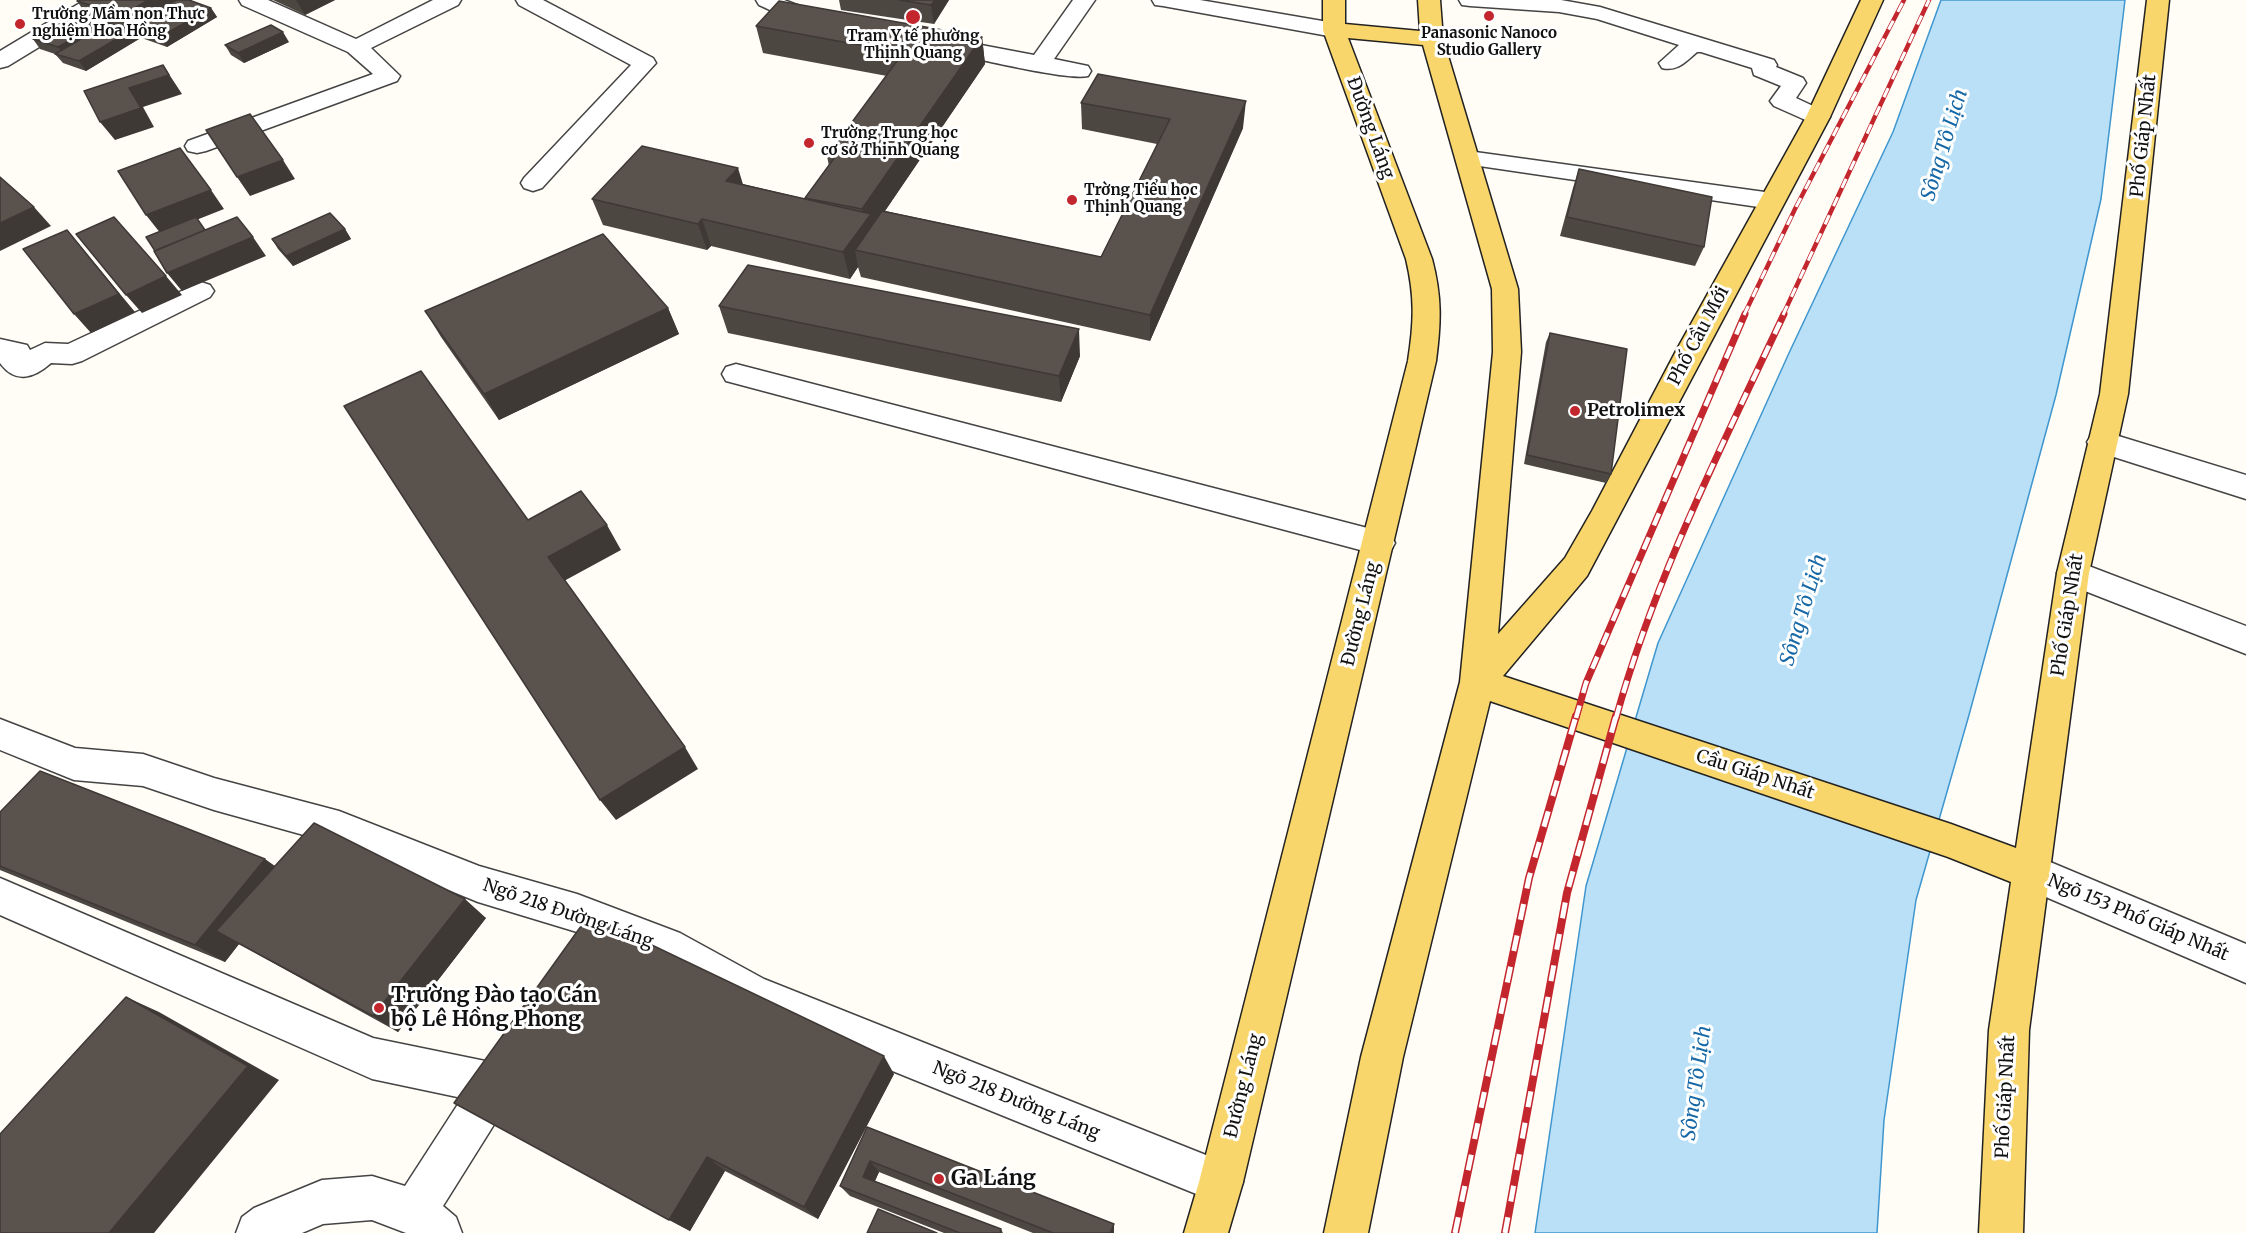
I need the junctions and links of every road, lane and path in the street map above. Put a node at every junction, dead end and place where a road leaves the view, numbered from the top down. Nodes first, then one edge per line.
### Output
1 (100, 0) edge
2 (250, 0) edge
3 (450, 0) edge
4 (527, 0) edge
5 (767, 0) edge
6 (825, 0) edge
7 (1084, 0) edge
8 (1163, 0) edge
9 (1334, 0) edge
10 (1429, 0) edge
11 (1470, 0) edge
12 (1872, 0) edge
13 (2158, 0) edge
14 (806, 18) junction
15 (841, 25) edge
16 (1334, 30) junction
17 (1432, 39) junction
18 (922, 41) edge
19 (1703, 45) junction
20 (356, 47) junction
21 (0, 61) edge
22 (1670, 63) dead end
23 (1039, 64) junction
24 (1080, 71) dead end
25 (1818, 117) junction
26 (196, 146) dead end
27 (1468, 158) junction
28 (533, 183) dead end
29 (1772, 201) junction
30 (201, 291) dead end
31 (0, 349) edge
32 (736, 374) dead end
33 (2102, 442) junction
34 (2246, 487) edge
35 (1379, 543) junction
36 (2073, 573) junction
37 (2246, 640) edge
38 (1477, 682) junction
39 (0, 734) edge
40 (2031, 872) junction
41 (0, 896) edge
42 (2246, 964) edge
43 (1221, 1182) junction
44 (428, 1222) edge
45 (258, 1233) edge
46 (1206, 1233) edge
47 (1346, 1233) edge
48 (2001, 1233) edge

1 - 21 lane
2 - 20 lane
3 - 20 lane
4 - 28 lane
5 - 14 lane
6 - 14 lane
7 - 23 lane
8 - 16 lane
9 - 16 main road, Đường Láng
10 - 17 main road
11 - 19 lane
12 - 25 main road, Phố Cầu Mới
13 - 33 main road, Phố Giáp Nhất
14 - 15 lane
16 - 17 main road
16 - 35 main road, Đường Láng
17 - 27 main road
18 - 23 lane
19 - 22 lane
19 - 25 lane
20 - 26 lane
23 - 24 lane
25 - 29 main road, Phố Cầu Mới
27 - 29 lane
27 - 38 main road
29 - 38 main road, Phố Cầu Mới
30 - 31 lane
32 - 35 lane
33 - 34 lane
33 - 36 main road, Phố Giáp Nhất
35 - 43 main road, Đường Láng
36 - 37 lane
36 - 40 main road, Phố Giáp Nhất
38 - 40 main road, Cầu Giáp Nhất
38 - 47 main road
39 - 43 lane, Ngõ 218 Đường Láng
40 - 42 lane, Ngõ 153 Phố Giáp Nhất
40 - 48 main road, Phố Giáp Nhất
41 - 44 lane
43 - 46 main road, Đường Láng
44 - 45 lane

